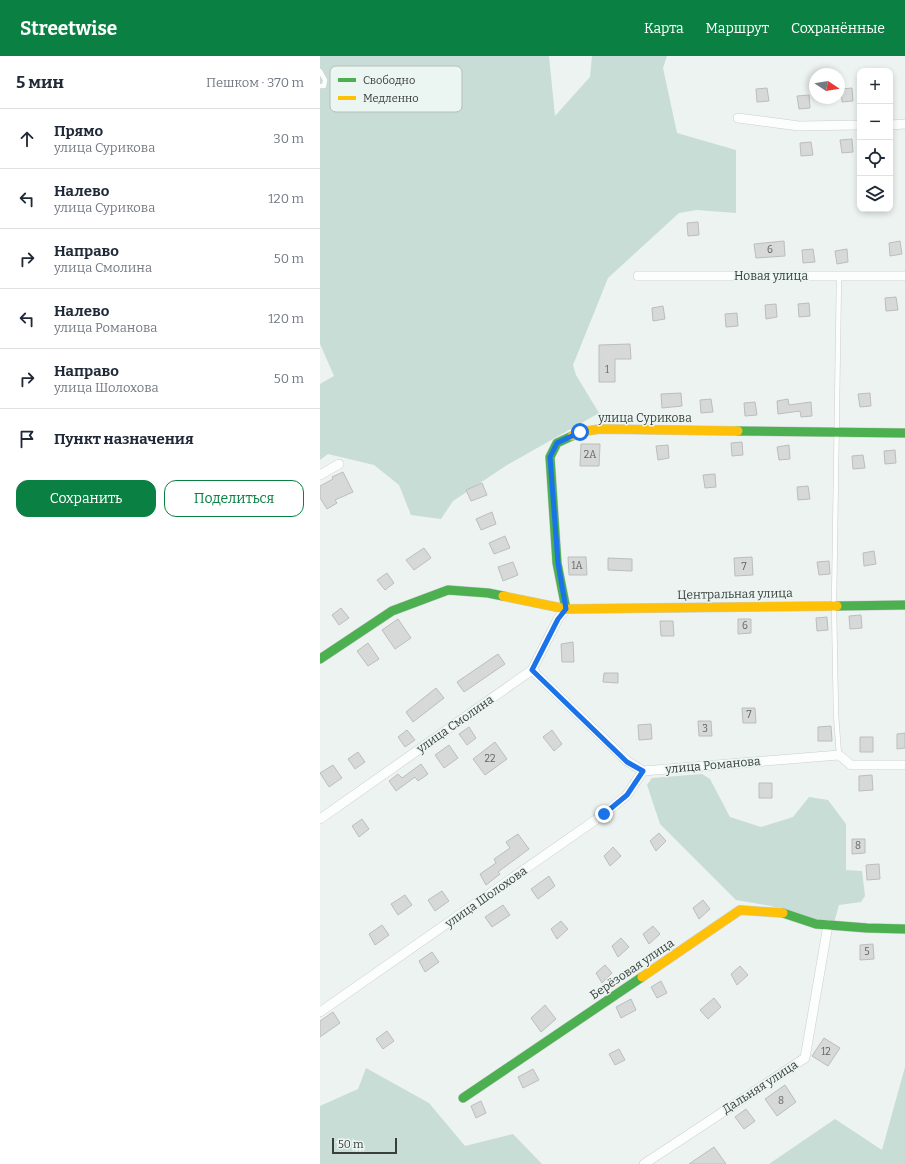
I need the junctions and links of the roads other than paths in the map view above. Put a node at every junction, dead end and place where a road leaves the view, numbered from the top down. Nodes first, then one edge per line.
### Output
1 (320, 70) edge
2 (320, 86) edge
3 (738, 118) dead end
4 (905, 124) edge
5 (857, 125) edge
6 (893, 125) edge
7 (638, 276) dead end
8 (839, 276) junction
9 (905, 276) edge
10 (836, 432) junction
11 (905, 433) edge
12 (339, 464) dead end
13 (320, 475) edge
14 (834, 605) junction
15 (905, 605) edge
16 (566, 609) junction
17 (320, 659) edge
18 (532, 670) junction
19 (839, 755) junction
20 (905, 765) edge
21 (643, 771) junction
22 (320, 819) edge
23 (828, 925) junction
24 (905, 929) edge
25 (320, 1012) edge
26 (463, 1098) dead end
27 (644, 1164) edge

1 - 2 lane
3 - 5 street
4 - 6 street
7 - 8 street, Новая улица
8 - 9 street, Новая улица
8 - 10 lane
10 - 11 street, улица Сурикова
10 - 14 lane
10 - 16 street, улица Сурикова
12 - 13 street
14 - 15 street, Центральная улица
14 - 16 street, Центральная улица
14 - 19 lane
16 - 17 street, Центральная улица
16 - 18 street, улица Смолина
18 - 21 street
18 - 22 street, улица Смолина
19 - 20 street
19 - 21 street, улица Романова
21 - 25 street, улица Шолохова
23 - 24 street, Берёзовая улица
23 - 26 street, Берёзовая улица
23 - 27 street, Дальняя улица

